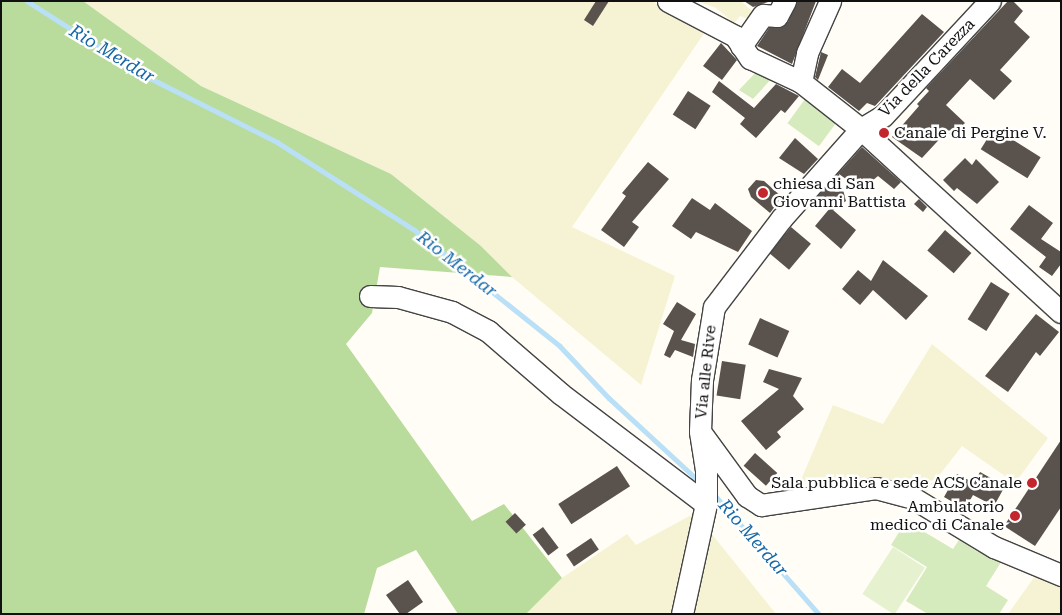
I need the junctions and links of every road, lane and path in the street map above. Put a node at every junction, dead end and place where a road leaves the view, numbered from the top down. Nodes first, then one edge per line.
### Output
1 (668, 1) edge
2 (785, 1) edge
3 (830, 1) edge
4 (990, 1) edge
5 (741, 46) junction
6 (801, 82) junction
7 (861, 129) junction
8 (827, 168) joint
9 (370, 296) dead end
10 (1061, 312) edge
11 (700, 431) junction
12 (706, 490) junction
13 (1061, 575) edge
14 (682, 614) edge

1 - 5 street
2 - 5 street
3 - 6 street
4 - 7 street, Via della Carezza
5 - 6 street
6 - 7 street
7 - 8 street, Via della Carezza
7 - 10 street
8 - 11 street, Via alle Rive
9 - 12 street
11 - 12 street, Via alle Rive
11 - 13 street
12 - 14 street, Via alle Rive

